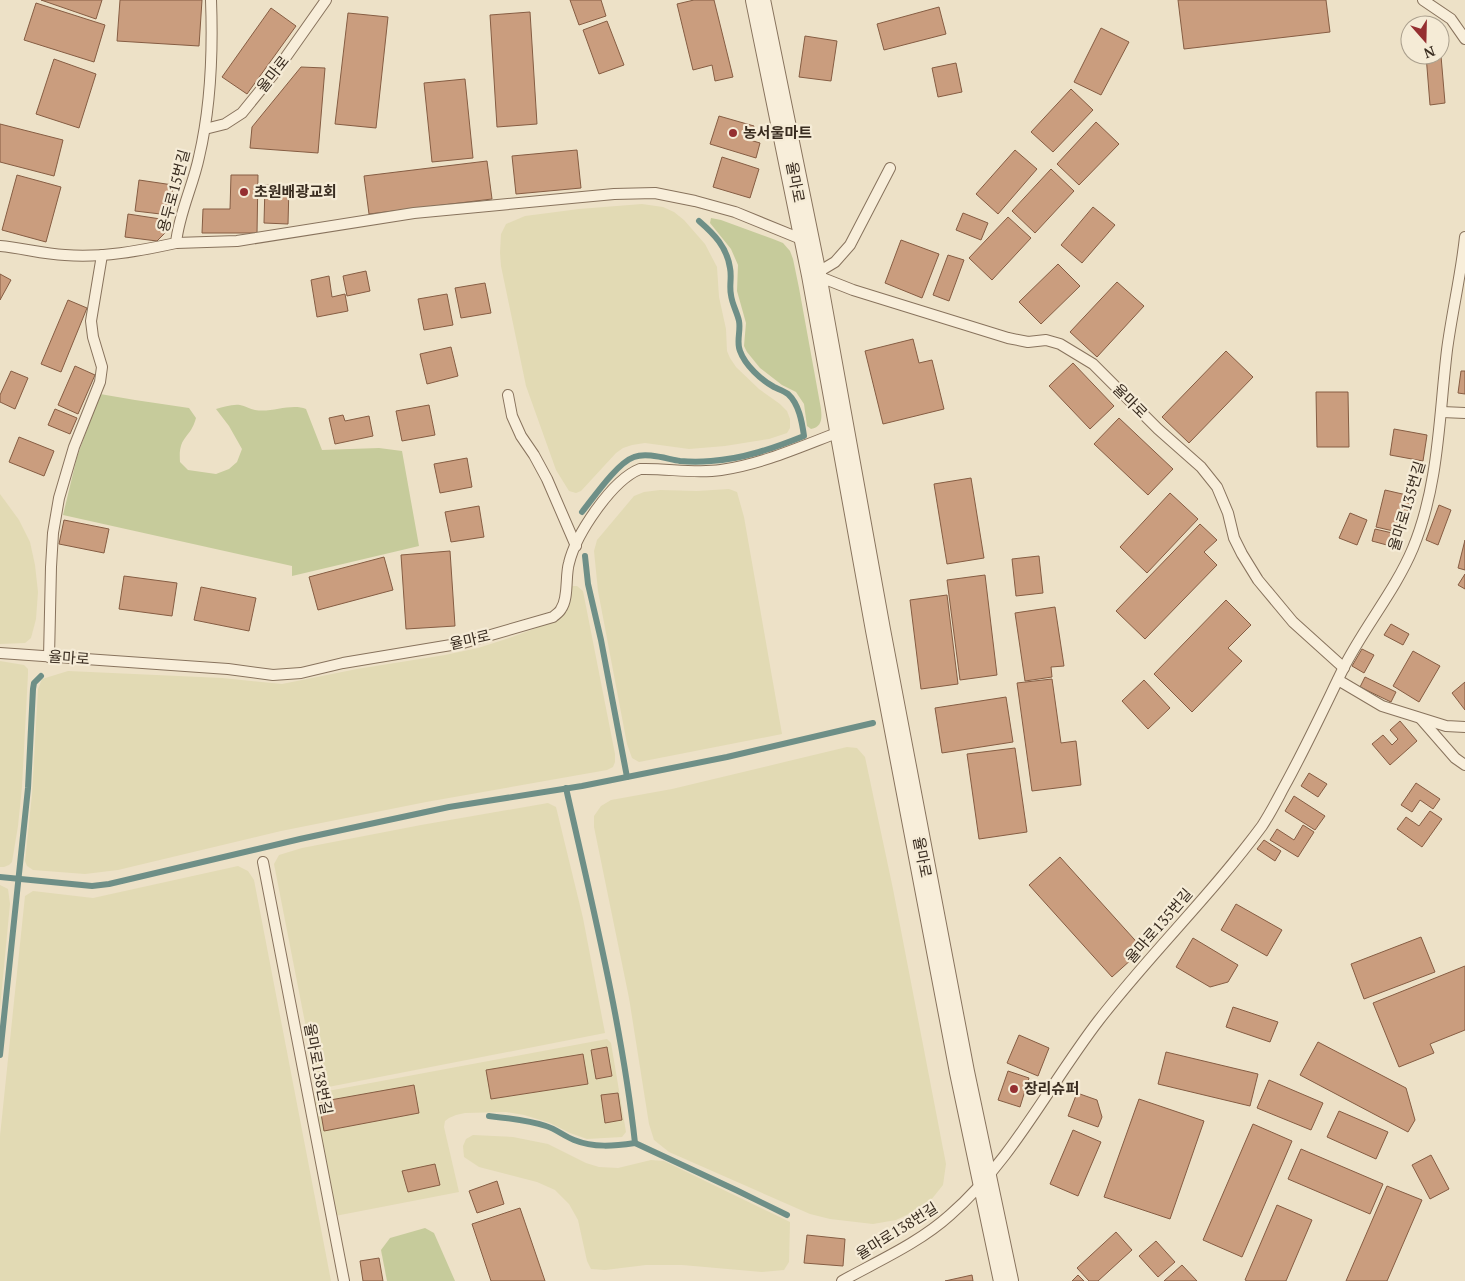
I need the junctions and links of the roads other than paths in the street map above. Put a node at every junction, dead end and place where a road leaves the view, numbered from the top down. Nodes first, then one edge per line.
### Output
1 (211, 0) edge
2 (326, 0) edge
3 (758, 0) edge
4 (1423, 0) edge
5 (1465, 39) edge
6 (205, 130) junction
7 (890, 168) dead end
8 (1465, 237) edge
9 (176, 242) junction
10 (807, 242) junction
11 (0, 246) edge
12 (102, 255) junction
13 (814, 275) junction
14 (508, 395) dead end
15 (1442, 412) junction
16 (1465, 413) edge
17 (843, 431) junction
18 (576, 546) junction
19 (0, 653) edge
20 (50, 657) junction
21 (1344, 668) junction
22 (1338, 680) junction
23 (1421, 719) junction
24 (1465, 727) edge
25 (1465, 766) edge
26 (263, 862) dead end
27 (986, 1181) junction
28 (344, 1281) edge
29 (842, 1281) edge
30 (1006, 1281) edge

1 - 6 lane, 용두로15번길
2 - 6 lane, 율마로
3 - 10 street, 율마로
4 - 5 lane
6 - 9 lane, 용두로15번길
7 - 13 lane
8 - 15 lane, 율마로135번길
9 - 10 lane
9 - 12 lane, 용두로15번길
10 - 13 street, 율마로
11 - 12 lane, 용두로15번길
12 - 20 lane
13 - 17 street, 율마로
13 - 21 lane, 율마로
14 - 18 lane
15 - 16 lane
15 - 21 lane, 율마로135번길
17 - 18 lane, 율마로
17 - 27 street, 율마로
18 - 20 lane, 율마로
19 - 20 lane, 율마로
21 - 22 lane, 율마로135번길
22 - 23 lane
22 - 27 lane, 율마로135번길
23 - 24 lane
23 - 25 lane
26 - 28 lane, 율마로138번길
27 - 29 lane, 율마로138번길
27 - 30 street, 율마로

